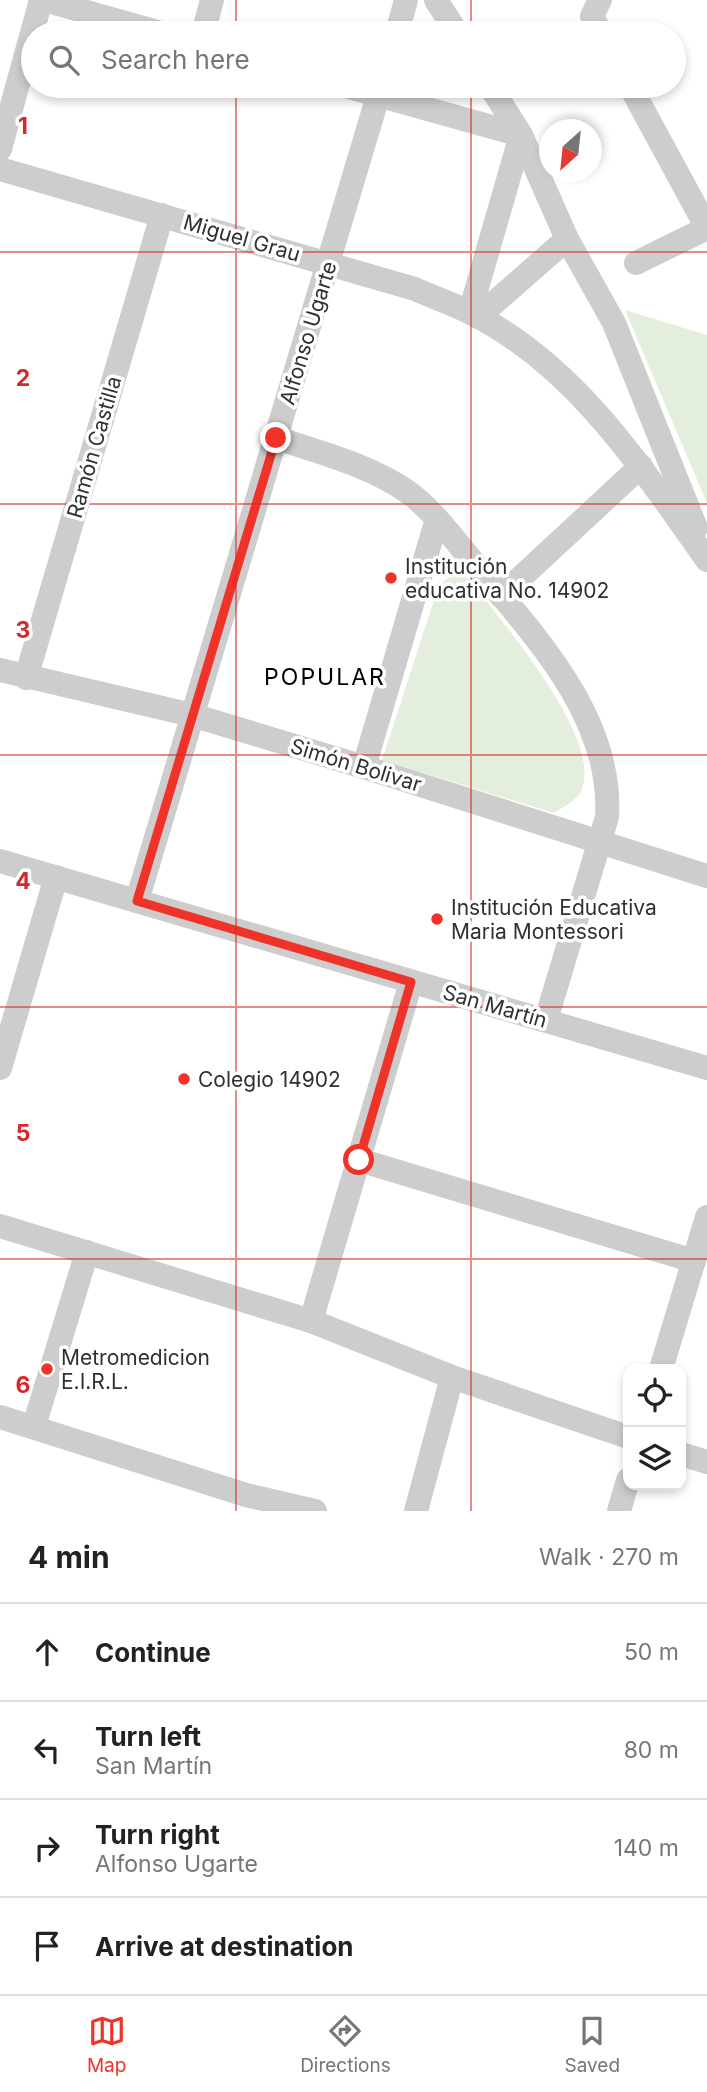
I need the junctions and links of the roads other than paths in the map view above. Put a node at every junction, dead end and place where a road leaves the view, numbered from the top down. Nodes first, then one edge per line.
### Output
1 (43, 0) edge
2 (212, 0) edge
3 (406, 0) edge
4 (436, 0) edge
5 (600, 0) edge
6 (37, 21) edge
7 (118, 21) edge
8 (206, 21) edge
9 (400, 21) edge
10 (449, 21) edge
11 (595, 21) edge
12 (21, 76) edge
13 (378, 98) edge
14 (402, 98) edge
15 (498, 98) edge
16 (637, 98) edge
17 (521, 135) junction
18 (0, 149) edge
19 (0, 169) edge
20 (162, 215) junction
21 (707, 228) edge
22 (567, 239) junction
23 (329, 263) junction
24 (636, 263) dead end
25 (474, 315) junction
26 (276, 438) junction
27 (641, 466) junction
28 (437, 519) junction
29 (707, 558) edge
30 (501, 596) junction
31 (0, 670) edge
32 (26, 678) junction
33 (192, 715) junction
34 (364, 766) junction
35 (600, 844) junction
36 (0, 861) edge
37 (707, 876) edge
38 (56, 877) junction
39 (137, 901) junction
40 (411, 982) junction
41 (546, 1020) junction
42 (0, 1068) edge
43 (707, 1068) edge
44 (359, 1160) junction
45 (707, 1217) edge
46 (0, 1226) edge
47 (87, 1252) junction
48 (694, 1261) junction
49 (311, 1321) junction
50 (663, 1364) edge
51 (452, 1377) junction
52 (0, 1417) edge
53 (34, 1426) junction
54 (623, 1435) edge
55 (686, 1456) edge
56 (707, 1462) edge
57 (625, 1490) edge
58 (243, 1503) edge
59 (315, 1511) edge
60 (416, 1511) edge
61 (619, 1511) edge

1 - 6 street
1 - 7 street
2 - 8 street
3 - 9 street
4 - 10 street
5 - 11 street
12 - 18 street
13 - 23 street, Alfonso Ugarte
14 - 17 street
15 - 17 street
16 - 21 street
17 - 22 street
17 - 25 street
19 - 20 street, Miguel Grau
20 - 23 street, Miguel Grau
20 - 32 street, Ramón Castilla
21 - 24 street
22 - 25 street
22 - 29 street
23 - 25 street, Miguel Grau
23 - 26 street, Alfonso Ugarte
25 - 27 street, Miguel Grau
26 - 28 street
26 - 33 street, Alfonso Ugarte
27 - 29 street, Miguel Grau
27 - 30 street
28 - 30 street
28 - 34 street
30 - 35 street
31 - 32 street, Simón Bolivar
32 - 33 street, Simón Bolivar
33 - 34 street, Simón Bolivar
33 - 39 street, Alfonso Ugarte
34 - 35 street, Simón Bolivar
35 - 37 street, Simón Bolivar
35 - 41 street
36 - 38 street, San Martín
38 - 39 street, San Martín
38 - 42 street
39 - 40 street, San Martín
40 - 41 street, San Martín
40 - 44 street
41 - 43 street, San Martín
44 - 48 street
44 - 49 street
45 - 48 street
46 - 47 street
47 - 49 street
47 - 53 street
48 - 50 street
49 - 51 street
51 - 54 street
51 - 60 street
52 - 53 street
53 - 58 street
55 - 56 street
57 - 61 street
58 - 59 street

